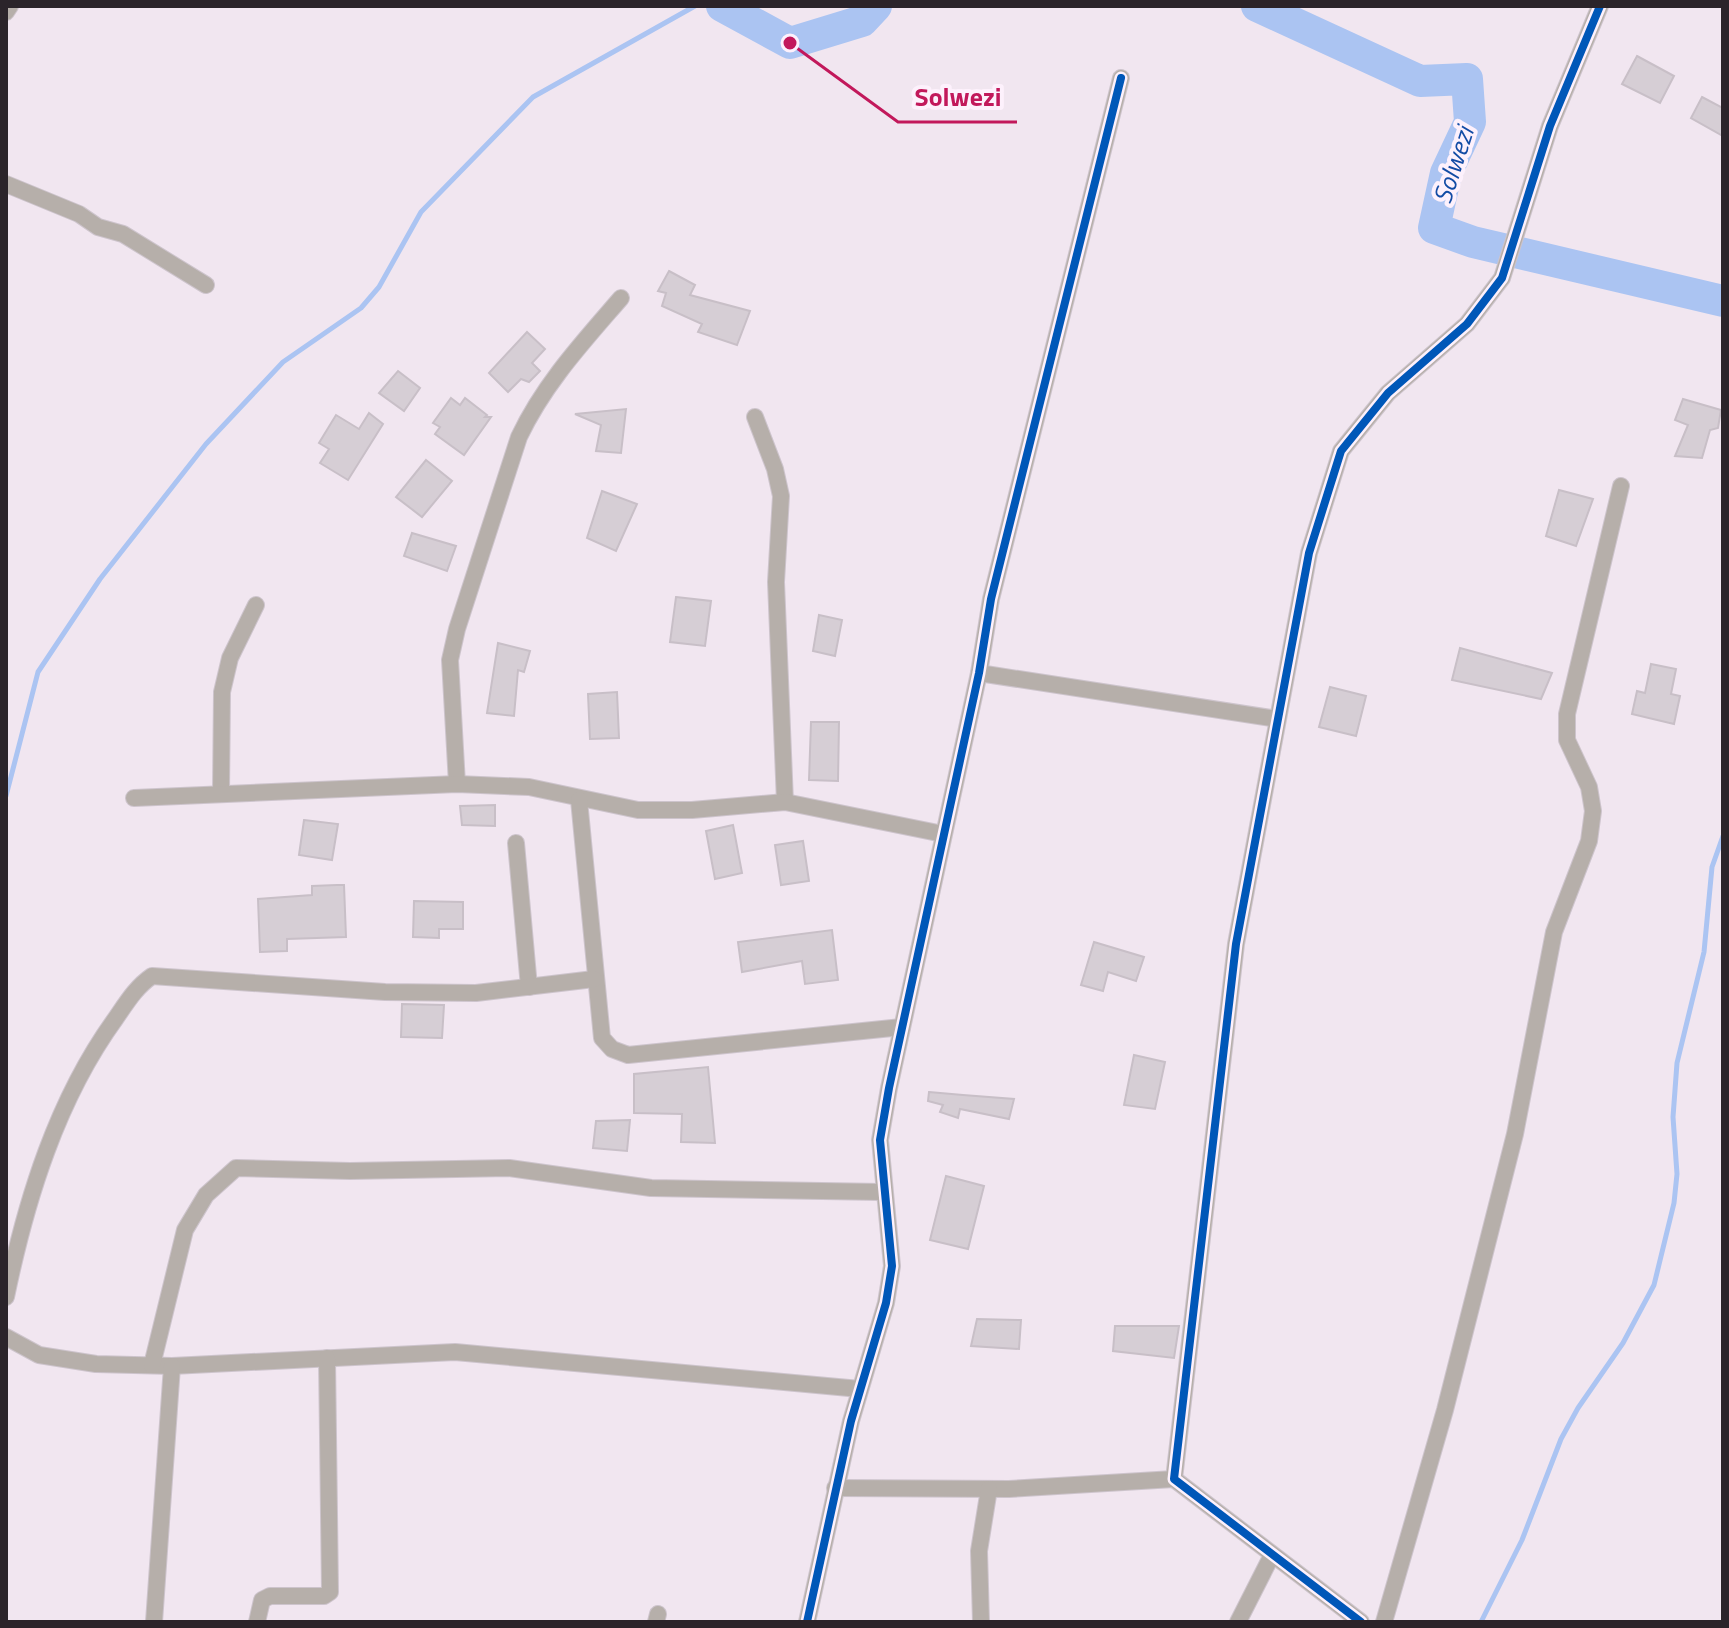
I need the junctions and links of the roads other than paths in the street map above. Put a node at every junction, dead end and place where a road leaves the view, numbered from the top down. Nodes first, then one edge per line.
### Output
1 (10, 6) edge
2 (1600, 6) edge
3 (6, 12) edge
4 (1121, 78) dead end
5 (6, 184) edge
6 (206, 285) dead end
7 (621, 298) dead end
8 (755, 417) dead end
9 (1621, 486) dead end
10 (256, 605) dead end
11 (979, 673) junction
12 (1277, 719) junction
13 (457, 784) junction
14 (221, 793) junction
15 (134, 798) dead end
16 (579, 800) junction
17 (785, 802) junction
18 (943, 834) junction
19 (516, 843) dead end
20 (594, 979) junction
21 (529, 987) junction
22 (902, 1027) junction
23 (882, 1192) junction
24 (6, 1297) edge
25 (6, 1337) edge
26 (327, 1358) junction
27 (152, 1365) junction
28 (172, 1366) junction
29 (860, 1389) junction
30 (1174, 1479) junction
31 (835, 1488) junction
32 (989, 1489) junction
33 (1272, 1555) junction
34 (154, 1622) edge
35 (257, 1622) edge
36 (807, 1622) edge
37 (981, 1622) edge
38 (1238, 1622) edge
39 (1361, 1622) edge
40 (1384, 1622) edge

1 - 3 street
2 - 12 street
4 - 11 street
5 - 6 street
7 - 13 street
8 - 17 street
9 - 40 street
10 - 14 street
11 - 12 street
11 - 18 street
12 - 30 street
13 - 14 street
13 - 16 street
14 - 15 street
16 - 17 street
16 - 20 street
17 - 18 street
18 - 22 street
19 - 21 street
20 - 21 street
20 - 22 street
21 - 24 street
22 - 23 street
23 - 27 street
23 - 29 street
25 - 27 street
26 - 28 street
26 - 29 street
26 - 35 street
27 - 28 street
28 - 34 street
29 - 31 street
30 - 32 street
30 - 33 street
31 - 32 street
31 - 36 street
32 - 37 street
33 - 38 street
33 - 39 street

